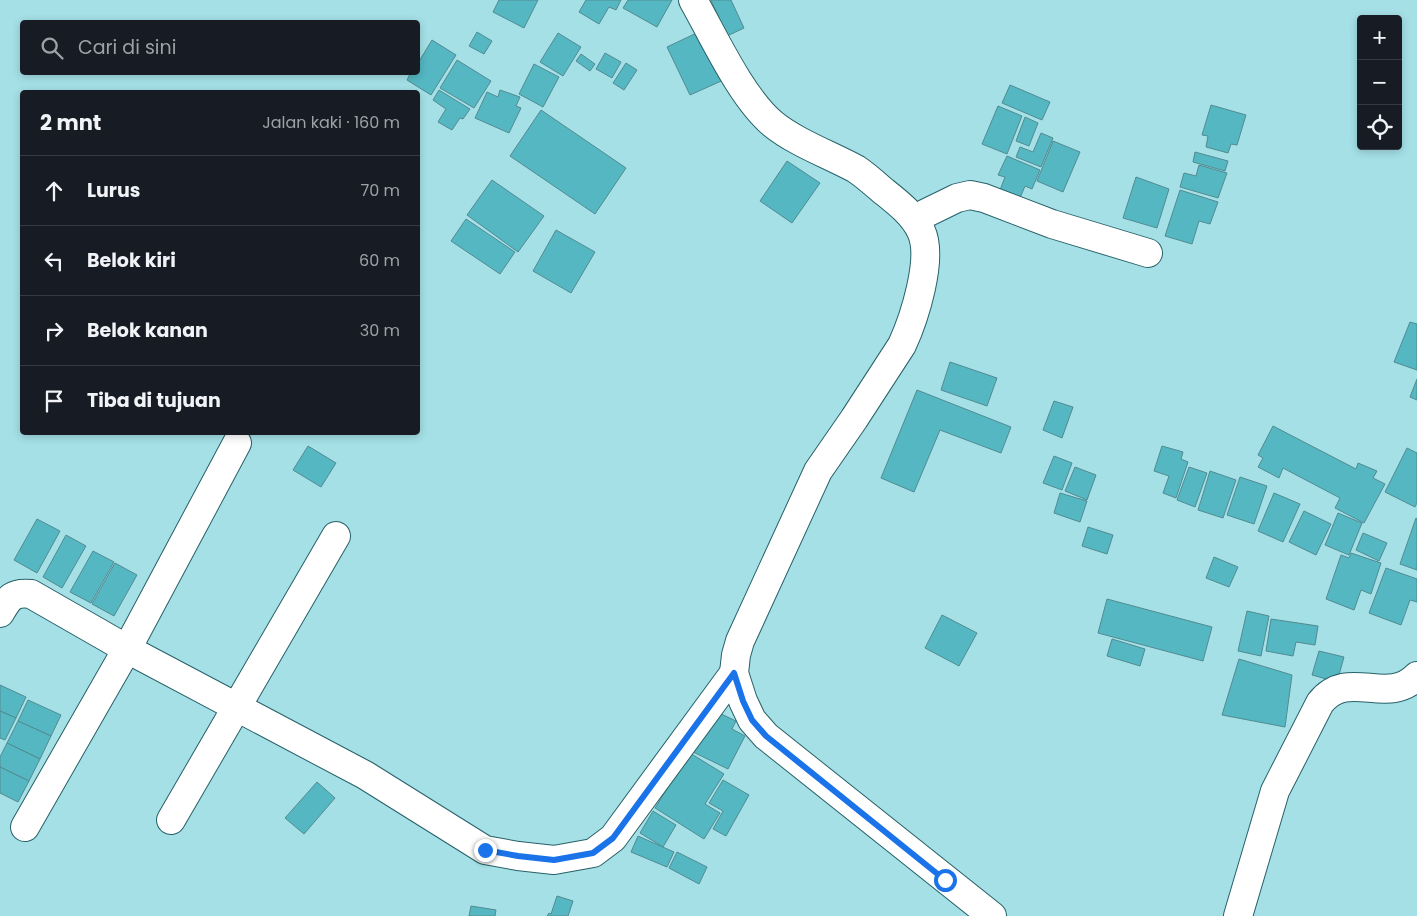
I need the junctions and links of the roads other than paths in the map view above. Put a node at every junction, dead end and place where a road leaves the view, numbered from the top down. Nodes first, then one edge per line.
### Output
1 (693, 0) edge
2 (914, 219) junction
3 (1148, 253) dead end
4 (237, 443) dead end
5 (336, 536) dead end
6 (0, 614) edge
7 (127, 650) junction
8 (734, 673) junction
9 (1417, 676) edge
10 (238, 706) junction
11 (171, 820) dead end
12 (25, 826) dead end
13 (992, 916) edge
14 (1238, 916) edge

1 - 2 street
2 - 3 street
2 - 8 street
4 - 7 street
5 - 10 street
6 - 7 street
7 - 10 street
7 - 12 street
8 - 10 street
8 - 13 street
9 - 14 street
10 - 11 street

